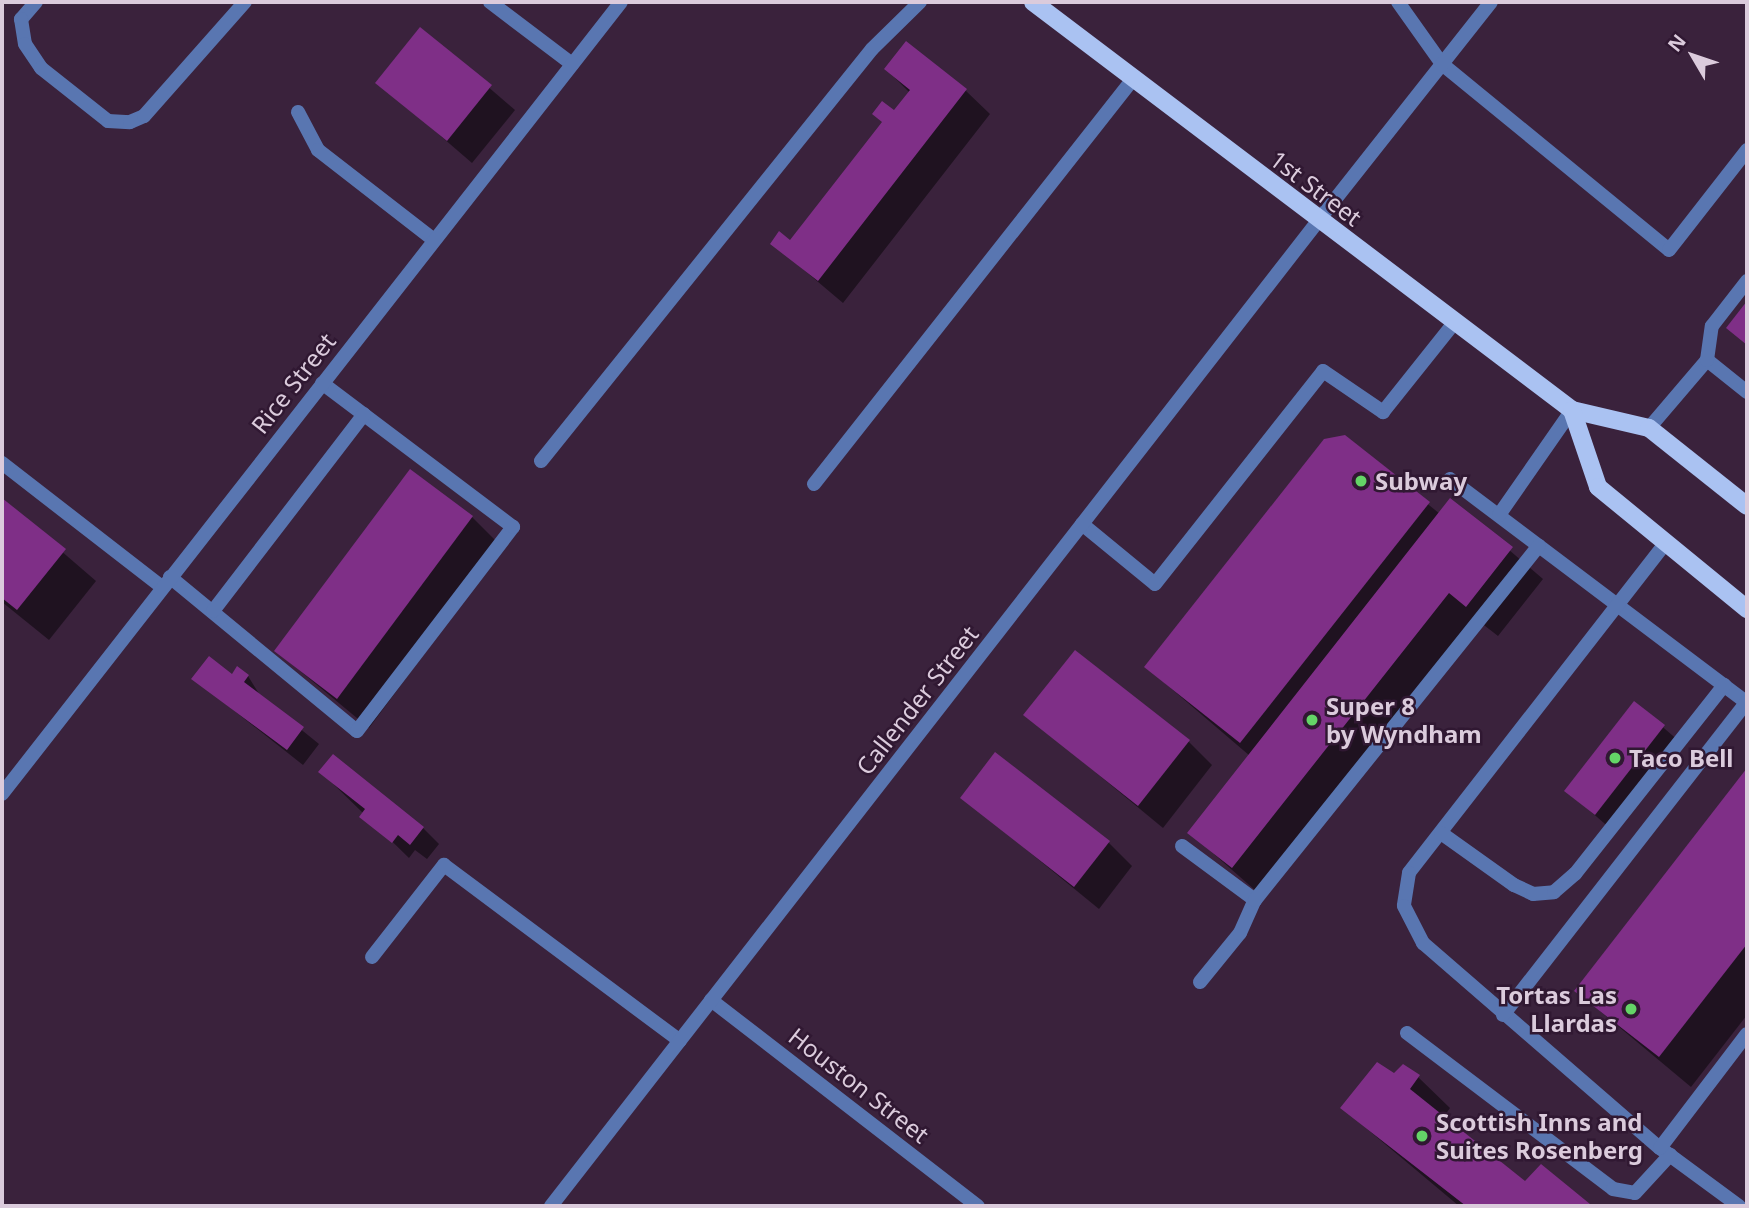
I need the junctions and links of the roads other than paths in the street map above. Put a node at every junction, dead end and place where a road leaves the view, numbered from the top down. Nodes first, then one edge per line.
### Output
1 (36, 2) edge
2 (245, 2) edge
3 (490, 2) edge
4 (621, 2) edge
5 (919, 2) edge
6 (1033, 2) edge
7 (1398, 2) edge
8 (1491, 2) edge
9 (572, 64) junction
10 (1442, 64) junction
11 (1133, 79) junction
12 (298, 112) dead end
13 (1747, 150) edge
14 (1318, 221) junction
15 (434, 240) junction
16 (1747, 281) edge
17 (1454, 323) junction
18 (1707, 360) junction
19 (322, 383) junction
20 (1747, 392) edge
21 (1572, 410) junction
22 (364, 414) junction
23 (1649, 428) junction
24 (541, 461) dead end
25 (2, 463) edge
26 (1450, 479) dead end
27 (814, 484) dead end
28 (1747, 506) edge
29 (1499, 515) junction
30 (1082, 524) junction
31 (1664, 545) junction
32 (1539, 546) junction
33 (166, 582) junction
34 (1618, 603) junction
35 (1747, 609) edge
36 (213, 611) junction
37 (1724, 685) junction
38 (1747, 703) edge
39 (2, 794) edge
40 (1441, 832) junction
41 (1182, 846) dead end
42 (1255, 900) junction
43 (372, 957) dead end
44 (1200, 982) dead end
45 (711, 1000) junction
46 (1503, 1015) junction
47 (1407, 1033) dead end
48 (1747, 1034) edge
49 (680, 1041) junction
50 (1665, 1151) junction
51 (551, 1206) edge
52 (978, 1206) edge
53 (1739, 1206) edge

1 - 2 street
3 - 9 street
4 - 9 street, Rice Street
5 - 24 street
6 - 11 main road, 1st Street
7 - 10 street
8 - 10 street, Callender Street
9 - 15 street, Rice Street
10 - 13 street
10 - 14 street, Callender Street
11 - 14 main road, 1st Street
11 - 27 street
12 - 15 street
14 - 17 main road, 1st Street
14 - 30 street, Callender Street
15 - 19 street, Rice Street
16 - 18 street
17 - 21 main road, 1st Street
17 - 30 street
18 - 20 street
18 - 23 street
19 - 22 street
19 - 33 street, Rice Street
21 - 23 main road, 1st Street
21 - 29 street
21 - 31 main road
22 - 36 street
22 - 36 street
23 - 28 main road, 1st Street
25 - 33 street
26 - 29 street
29 - 32 street
30 - 45 street, Callender Street
31 - 34 street
31 - 35 main road
32 - 34 street
32 - 42 street
33 - 36 street
33 - 39 street, Rice Street
34 - 37 street
34 - 40 street
37 - 38 street
37 - 40 street
38 - 46 street
40 - 46 street
41 - 42 street
42 - 44 street
43 - 49 street
45 - 49 street, Callender Street
45 - 52 street, Houston Street
46 - 50 street
47 - 50 street
48 - 50 street
49 - 51 street, Callender Street
50 - 53 street

